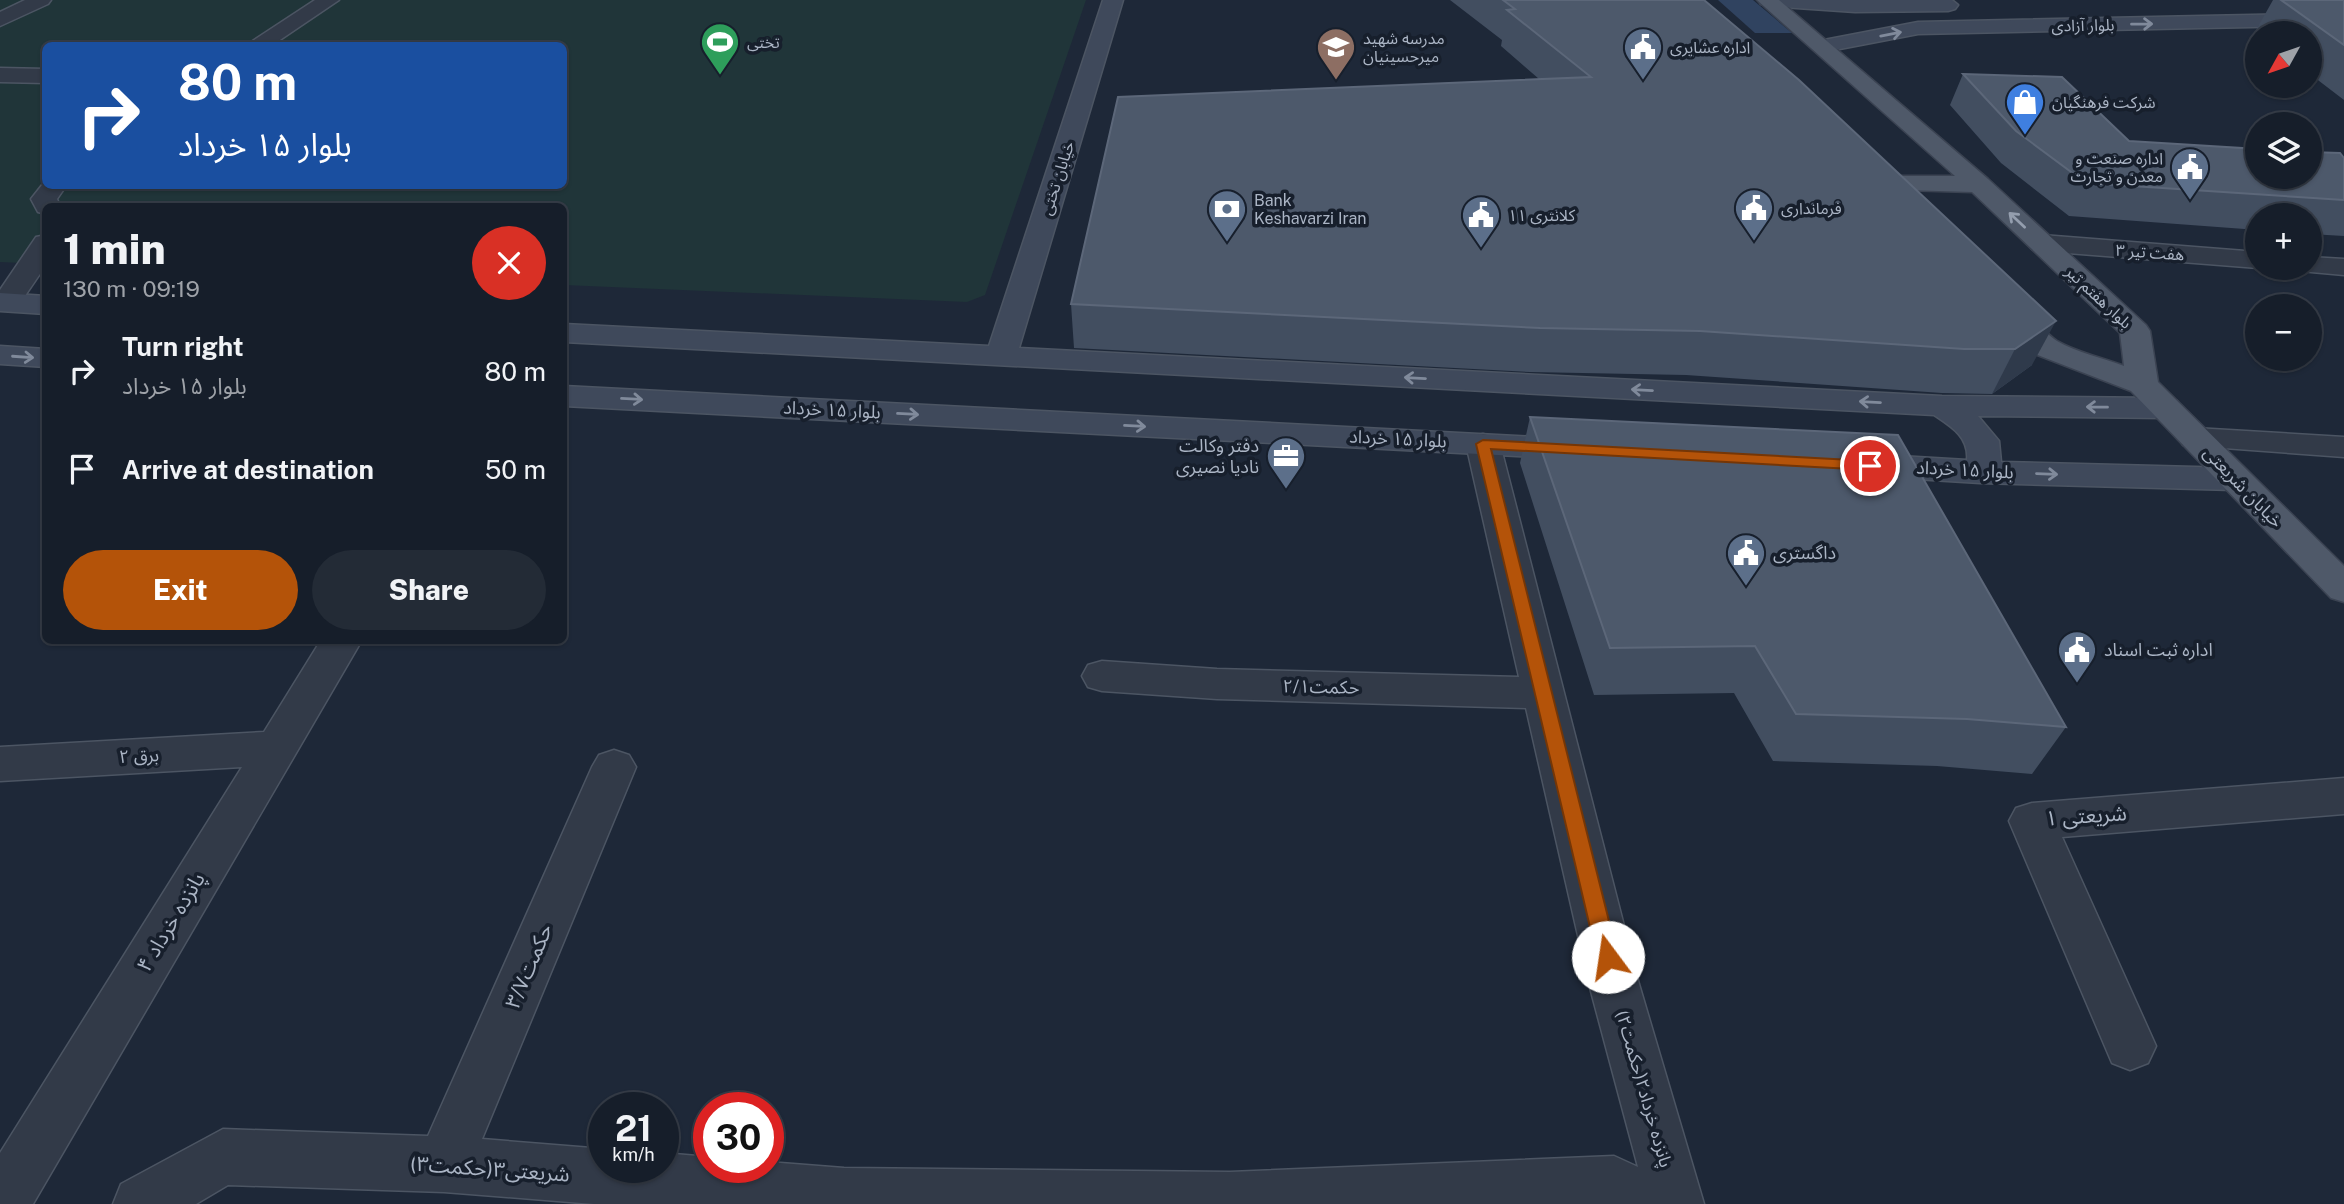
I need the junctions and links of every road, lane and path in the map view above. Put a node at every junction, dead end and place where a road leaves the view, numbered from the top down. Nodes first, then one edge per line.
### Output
1 (41, 0) edge
2 (329, 0) edge
3 (1113, 0) edge
4 (1768, 0) edge
5 (1964, 4) dead end
6 (2344, 19) edge
7 (0, 20) edge
8 (261, 42) edge
9 (1824, 46) junction
10 (0, 75) edge
11 (42, 76) edge
12 (1860, 165) edge
13 (1879, 184) junction
14 (1979, 184) junction
15 (1908, 213) edge
16 (2042, 243) junction
17 (42, 249) edge
18 (2245, 259) edge
19 (2322, 266) edge
20 (2344, 267) edge
21 (1987, 290) edge
22 (2, 304) edge
23 (42, 305) edge
24 (567, 333) edge
25 (0, 355) edge
26 (1001, 356) junction
27 (42, 358) edge
28 (567, 396) edge
29 (2153, 396) junction
30 (1942, 406) junction
31 (2195, 438) junction
32 (1483, 444) junction
33 (2344, 447) edge
34 (1607, 451) edge
35 (1842, 464) edge
36 (1980, 472) junction
37 (2234, 479) junction
38 (2344, 589) edge
39 (340, 644) edge
40 (1102, 676) dead end
41 (1541, 693) junction
42 (277, 748) junction
43 (0, 764) edge
44 (614, 767) dead end
45 (2344, 796) edge
46 (2130, 1046) dead end
47 (444, 1164) junction
48 (843, 1200) edge
49 (1230, 1202) edge
50 (1, 1204) edge
51 (141, 1204) edge
52 (1643, 1204) edge
53 (1676, 1204) edge

1 - 7 street
2 - 8 street
3 - 26 main road, خیابان تختی
4 - 5 main road
4 - 9 main road, بلوار هفتم تیر
9 -> 6 main road, بلوار آزادی
9 - 14 main road, بلوار هفتم تیر
10 - 11 street
12 - 13 main road
13 - 14 main road
13 - 15 main road
16 -> 14 main road, بلوار هفتم تیر
16 - 18 street, هفت تیر ۳
16 - 29 main road, بلوار هفتم تیر
17 - 22 street
19 - 20 street
21 - 29 main road
22 - 23 main road
24 - 26 main road
25 -> 27 main road
30 -> 26 main road
28 -> 32 main road, بلوار ۱۵ خرداد
29 -> 30 main road
29 - 31 main road, خیابان شریعتی
30 - 36 main road
31 - 33 street
31 - 37 main road, خیابان شریعتی
32 - 34 main road, بلوار ۱۵ خرداد
32 - 41 street, پانزده خرداد۲(حکمت۲)
35 - 36 main road, بلوار ۱۵ خرداد
36 -> 37 main road, بلوار ۱۵ خرداد
37 - 38 main road, خیابان شریعتی
39 - 42 street, پانزده خرداد ۴
40 - 41 street, حکمت۲/۱
41 - 53 street, پانزده خرداد۲(حکمت۲)
42 - 43 street, برق ۲
42 - 50 street, پانزده خرداد ۴
44 - 47 street, حکمت۳/۷
45 - 46 street, شریعتی ۱
47 - 48 street, شریعتی۳(حکمت۳)
47 - 51 street, شریعتی۳(حکمت۳)
48 - 49 street, شریعتی۳(حکمت۳)
49 - 52 street, شریعتی۳(حکمت۳)

